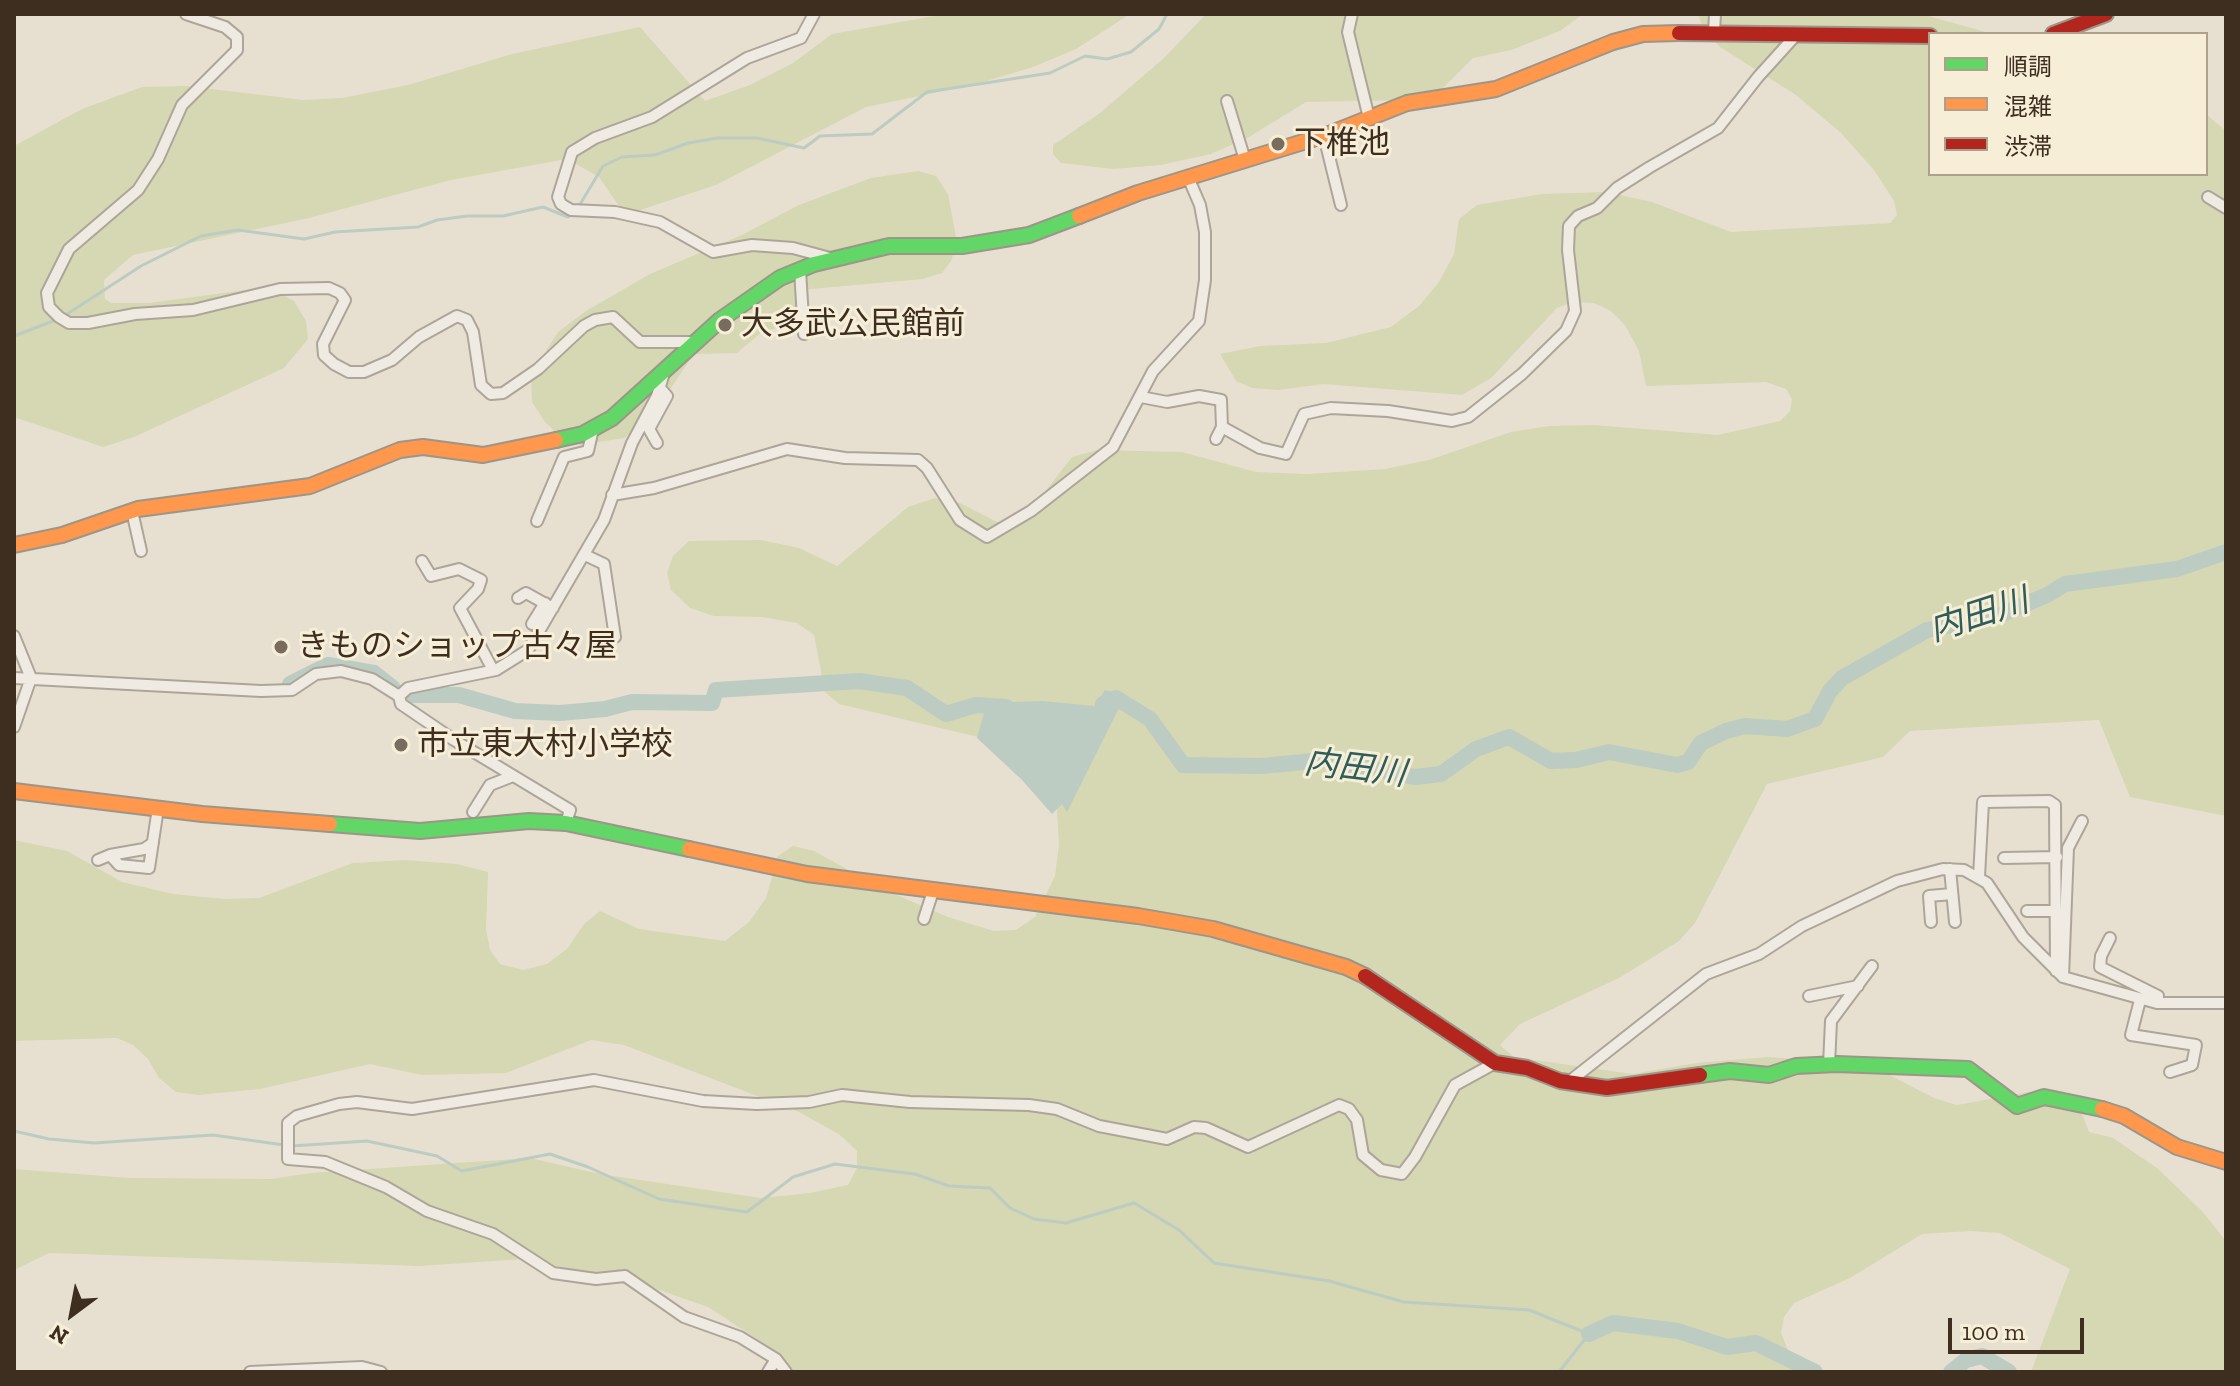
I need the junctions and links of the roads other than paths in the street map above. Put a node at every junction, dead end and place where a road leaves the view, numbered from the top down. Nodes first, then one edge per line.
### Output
1 (186, 14) edge
2 (814, 14) edge
3 (1352, 14) edge
4 (1715, 14) edge
5 (2106, 14) edge
6 (1714, 32) junction
7 (2058, 32) edge
8 (1796, 35) junction
9 (1928, 36) edge
10 (1227, 101) dead end
11 (1369, 118) junction
12 (1324, 136) junction
13 (1245, 160) junction
14 (1188, 177) junction
15 (2208, 197) dead end
16 (1341, 205) dead end
17 (2226, 208) edge
18 (831, 259) junction
19 (800, 270) junction
20 (804, 334) dead end
21 (693, 342) junction
22 (665, 366) junction
23 (660, 388) junction
24 (1141, 397) junction
25 (1222, 427) junction
26 (593, 429) junction
27 (1216, 439) dead end
28 (657, 443) dead end
29 (612, 495) junction
30 (132, 511) junction
31 (537, 521) dead end
32 (14, 545) edge
33 (141, 551) dead end
34 (585, 555) junction
35 (422, 561) dead end
36 (518, 598) dead end
37 (549, 605) junction
38 (532, 624) dead end
39 (14, 636) edge
40 (615, 637) dead end
41 (493, 670) junction
42 (14, 678) edge
43 (31, 678) junction
44 (399, 696) junction
45 (14, 727) edge
46 (513, 776) junction
47 (14, 791) edge
48 (158, 808) junction
49 (473, 812) dead end
50 (2082, 821) dead end
51 (566, 823) junction
52 (153, 843) junction
53 (110, 855) junction
54 (2057, 857) junction
55 (2004, 858) dead end
56 (98, 860) dead end
57 (1950, 869) junction
58 (1979, 877) junction
59 (933, 891) junction
60 (1952, 894) junction
61 (2027, 911) dead end
62 (2056, 911) junction
63 (924, 919) dead end
64 (1931, 922) dead end
65 (1955, 922) dead end
66 (2110, 938) dead end
67 (1872, 966) dead end
68 (2060, 974) junction
69 (1858, 986) junction
70 (1809, 996) dead end
71 (2140, 1000) junction
72 (2157, 1003) junction
73 (2226, 1003) edge
74 (1495, 1063) junction
75 (1829, 1065) junction
76 (2170, 1072) dead end
77 (1570, 1081) junction
78 (2226, 1162) edge
79 (776, 1359) junction
80 (250, 1372) edge
81 (381, 1372) edge
82 (768, 1372) edge
83 (786, 1372) edge

1 - 21 street
2 - 18 street
3 - 11 street
4 - 6 street
5 - 7 street
6 - 8 street
6 - 11 street
8 - 9 street
8 - 25 street
10 - 13 street
11 - 12 street
12 - 13 street
12 - 16 street
13 - 14 street
14 - 18 street
14 - 24 street
15 - 17 street
18 - 19 street
19 - 20 street
19 - 21 street
21 - 22 street
22 - 23 street
22 - 26 street
23 - 28 street
23 - 29 street
24 - 25 street
24 - 29 street
25 - 27 street
26 - 30 street
26 - 31 street
29 - 34 street
30 - 32 street
30 - 33 street
34 - 37 street
34 - 40 street
35 - 41 street
36 - 37 street
37 - 38 street
37 - 41 street
39 - 43 street
41 - 44 street
42 - 43 street
43 - 44 street
43 - 45 street
44 - 46 street
46 - 49 street
46 - 51 street
47 - 48 street
48 - 51 street
48 - 52 street
50 - 68 street
51 - 59 street
52 - 53 street
52 - 53 street
53 - 56 street
54 - 55 street
54 - 58 street
54 - 62 street
57 - 58 street
57 - 60 street
57 - 77 street
58 - 68 street
59 - 63 street
59 - 74 street
60 - 64 street
60 - 65 street
61 - 62 street
62 - 68 street
66 - 72 street
67 - 69 street
68 - 71 street
69 - 70 street
69 - 75 street
71 - 72 street
71 - 76 street
72 - 73 street
74 - 77 street
74 - 79 street
75 - 77 street
75 - 78 street
79 - 82 street
79 - 83 street
80 - 81 street

